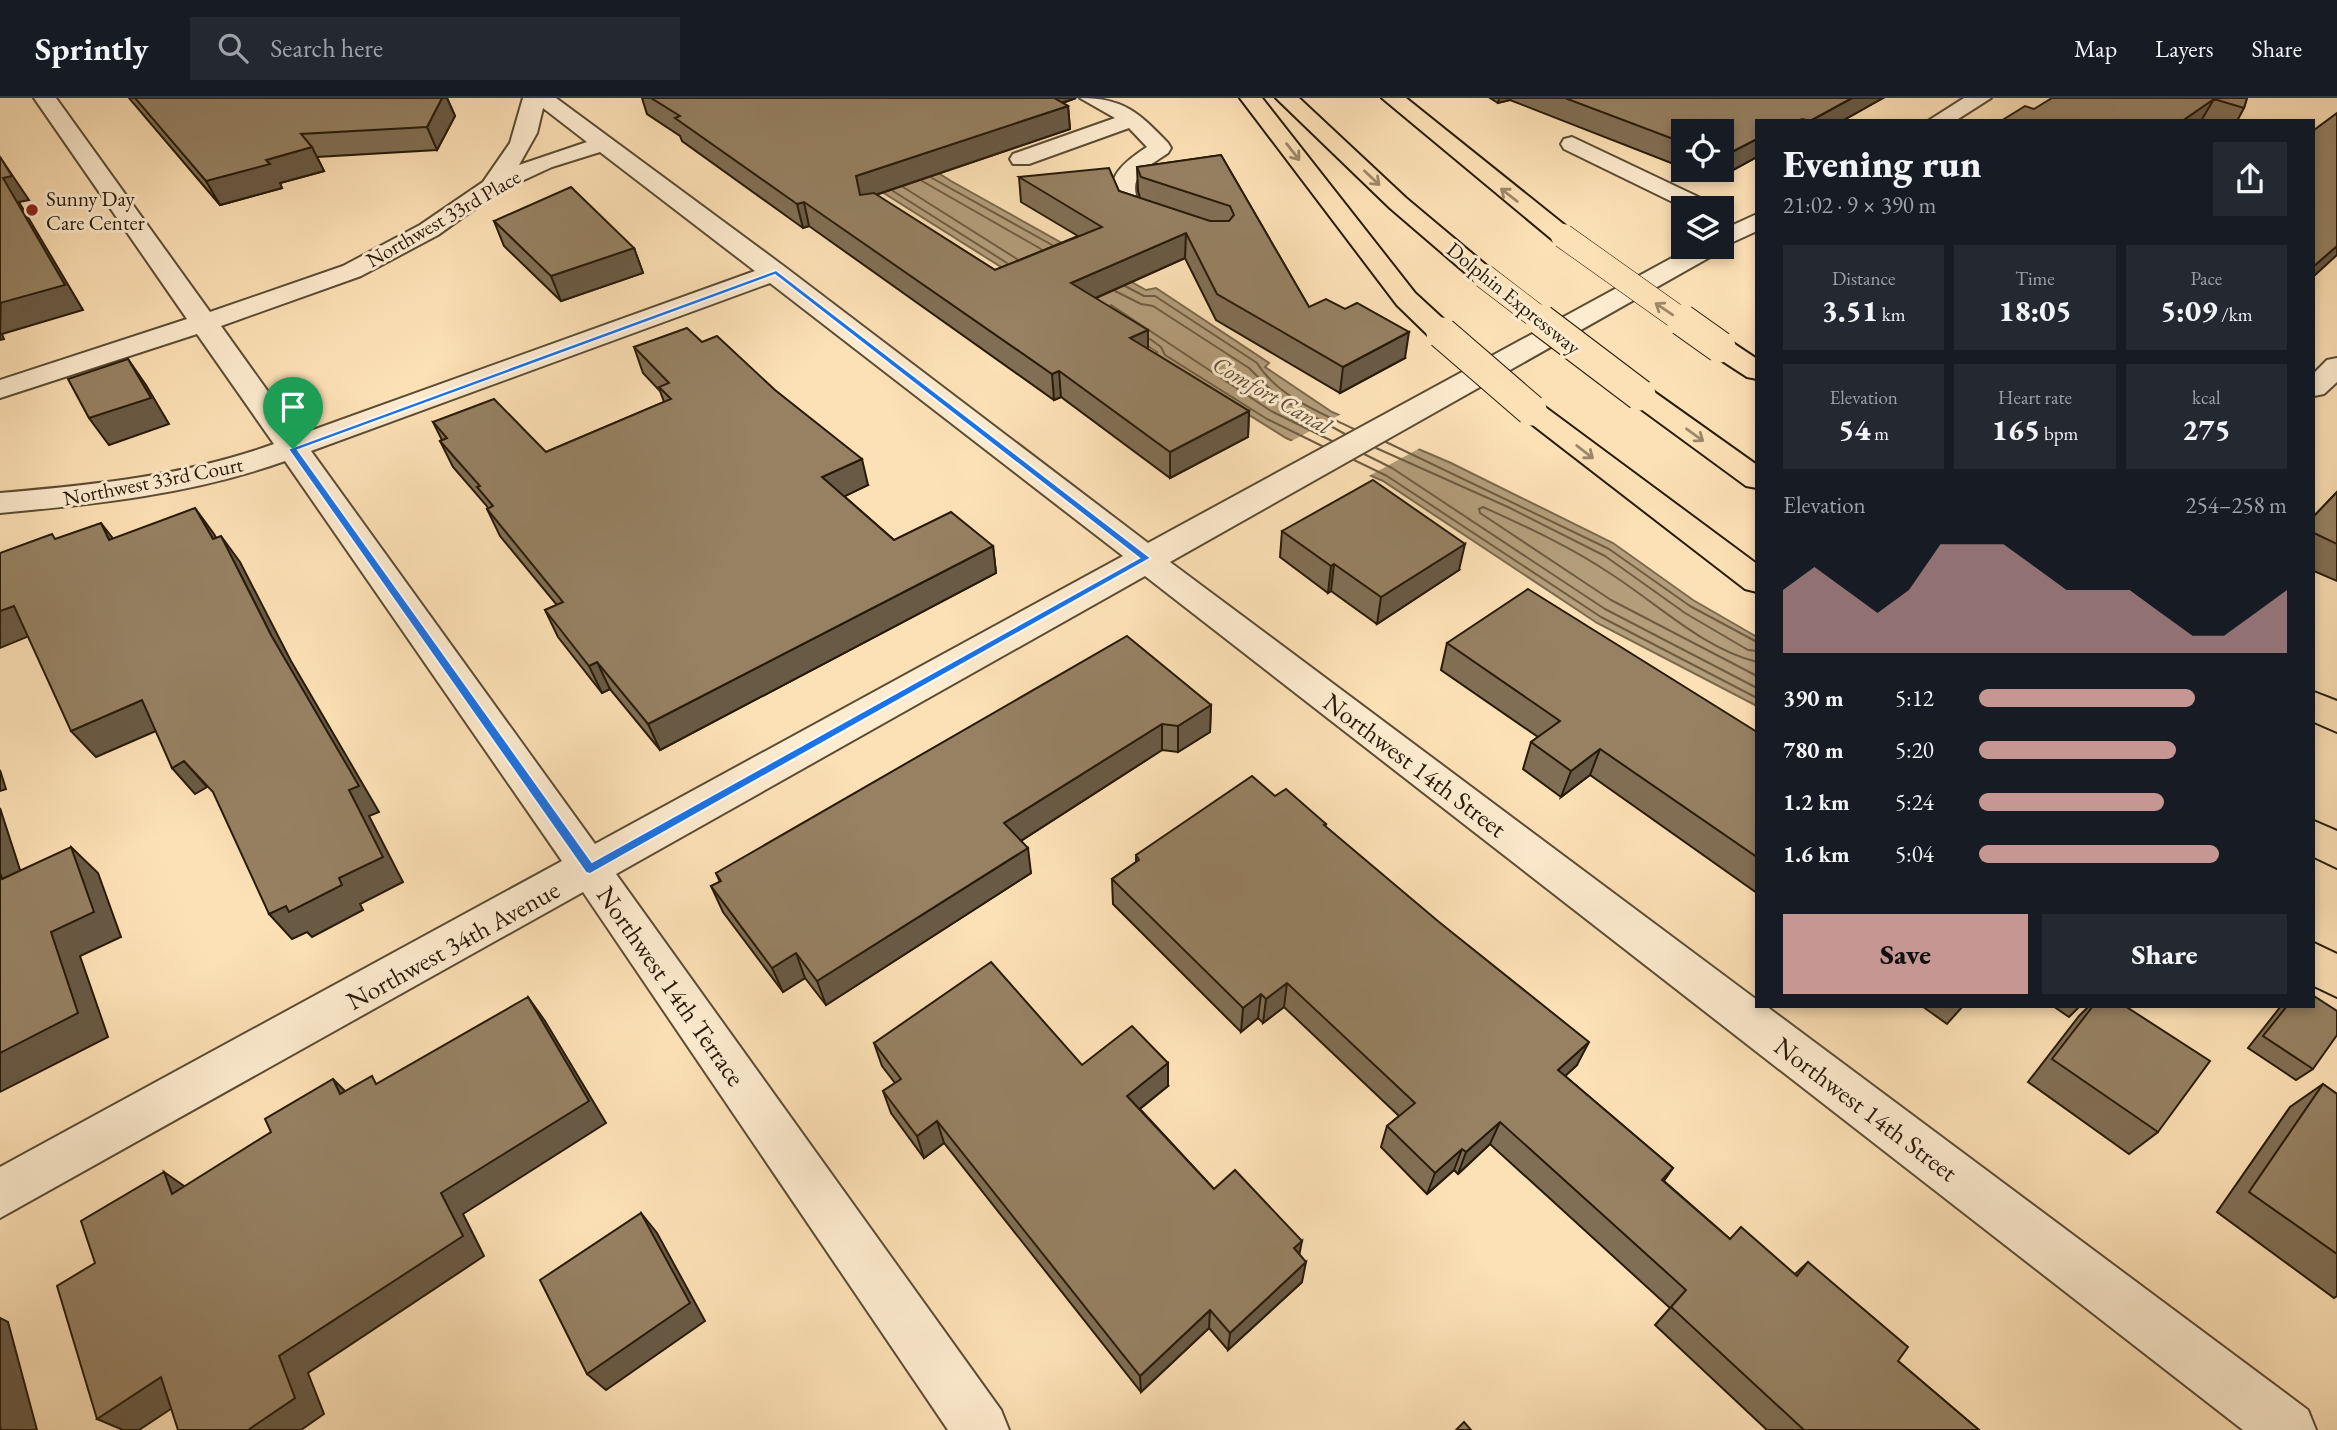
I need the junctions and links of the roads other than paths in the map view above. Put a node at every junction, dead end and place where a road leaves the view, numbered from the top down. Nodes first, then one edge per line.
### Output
1 (45, 98) edge
2 (534, 98) edge
3 (543, 98) edge
4 (1091, 98) edge
5 (1251, 98) edge
6 (1287, 98) edge
7 (1392, 98) edge
8 (1980, 98) edge
9 (1133, 119) junction
10 (1942, 119) edge
11 (604, 144) junction
12 (1572, 144) dead end
13 (1021, 159) dead end
14 (490, 187) junction
15 (1678, 196) edge
16 (1734, 219) edge
17 (1752, 224) edge
18 (1182, 228) edge
19 (1734, 234) edge
20 (1688, 259) edge
21 (776, 272) junction
22 (204, 323) junction
23 (2336, 367) edge
24 (1755, 370) edge
25 (2315, 387) edge
26 (0, 389) edge
27 (293, 449) junction
28 (1755, 478) edge
29 (0, 503) edge
30 (1146, 558) junction
31 (1755, 579) edge
32 (2315, 706) edge
33 (2337, 718) edge
34 (2315, 838) edge
35 (2337, 852) edge
36 (590, 869) junction
37 (2315, 963) edge
38 (2337, 978) edge
39 (0, 1194) edge
40 (981, 1430) edge
41 (2288, 1430) edge

1 - 22 street, Northwest 14th Terrace
2 - 14 street
3 - 11 street, Northwest 14th Street
4 - 9 street
5 -> 31 highway, bridge
6 -> 28 highway, Dolphin Expressway, bridge
24 -> 7 highway, bridge
8 - 10 street
9 - 13 street
9 - 18 street
11 - 14 street, Northwest 33rd Place
11 - 21 street, Northwest 14th Street
12 - 15 street
14 - 22 street, Northwest 33rd Place
16 - 17 street
17 - 19 street
20 - 30 street, Northwest 34th Avenue
21 - 27 street, Northwest 33rd Court
21 - 30 street, Northwest 14th Street
22 - 26 street, Northwest 33rd Place
22 - 27 street, Northwest 14th Terrace
23 - 25 street
27 - 29 street, Northwest 33rd Court
27 - 36 street, Northwest 14th Terrace
30 - 36 street, Northwest 34th Avenue
30 - 41 street, Northwest 14th Street
32 - 33 highway
34 - 35 highway
36 - 39 street, Northwest 34th Avenue
36 - 40 street, Northwest 14th Terrace
37 - 38 highway

